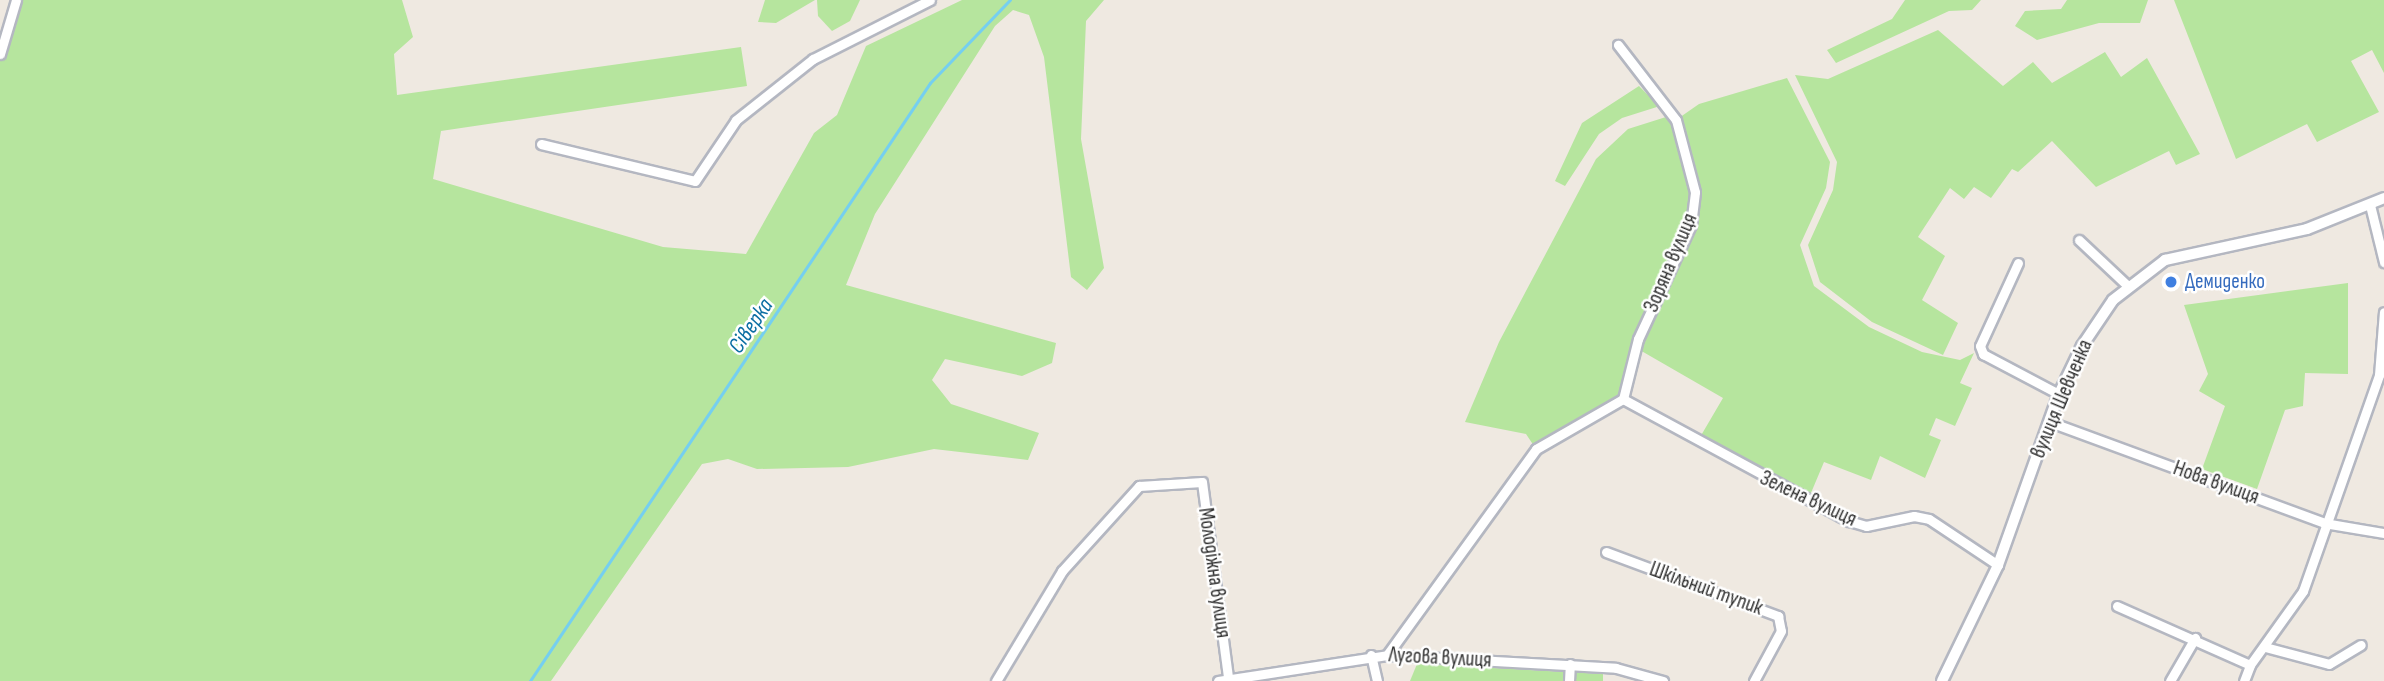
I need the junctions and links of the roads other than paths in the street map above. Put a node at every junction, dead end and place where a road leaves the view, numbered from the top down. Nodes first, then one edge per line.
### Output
1 (16, 0) edge
2 (930, 0) edge
3 (1618, 45) dead end
4 (0, 54) edge
5 (541, 144) dead end
6 (2384, 198) edge
7 (2370, 205) junction
8 (2079, 240) dead end
9 (2384, 262) edge
10 (2018, 263) dead end
11 (2128, 286) junction
12 (2384, 312) edge
13 (2059, 394) junction
14 (1623, 399) junction
15 (2050, 422) junction
16 (2324, 523) junction
17 (2384, 533) edge
18 (1606, 552) dead end
19 (1998, 565) junction
20 (2117, 606) dead end
21 (2195, 638) junction
22 (2361, 645) dead end
23 (2266, 648) junction
24 (1387, 655) junction
25 (1371, 656) junction
26 (1570, 664) junction
27 (2250, 665) junction
28 (1228, 676) junction
29 (996, 681) edge
30 (1218, 681) edge
31 (1377, 681) edge
32 (1569, 681) edge
33 (1663, 681) edge
34 (1755, 681) edge
35 (1942, 681) edge
36 (2170, 681) edge
37 (2244, 681) edge

1 - 4 street
2 - 5 street
3 - 14 street, Зоряна вулиця
6 - 7 street, вулиця Шевченка
7 - 9 street
7 - 11 street, вулиця Шевченка
8 - 11 street
10 - 13 street
11 - 13 street, вулиця Шевченка
12 - 16 street
13 - 15 street, вулиця Шевченка
14 - 19 street, Зелена вулиця
14 - 24 street
15 - 16 street, Нова вулиця
15 - 19 street, вулиця Шевченка
16 - 17 street, Нова вулиця
16 - 23 street
18 - 34 street, Шкільний тупик
19 - 35 street, вулиця Шевченка
20 - 21 street
21 - 27 street
21 - 36 street
22 - 23 street
23 - 27 street
24 - 25 street, Лугова вулиця
24 - 26 street, Лугова вулиця
25 - 28 street, Лугова вулиця
25 - 31 street
26 - 32 street
26 - 33 street, Лугова вулиця
27 - 37 street
28 - 29 street, Молодіжна вулиця
28 - 30 street, Лугова вулиця

